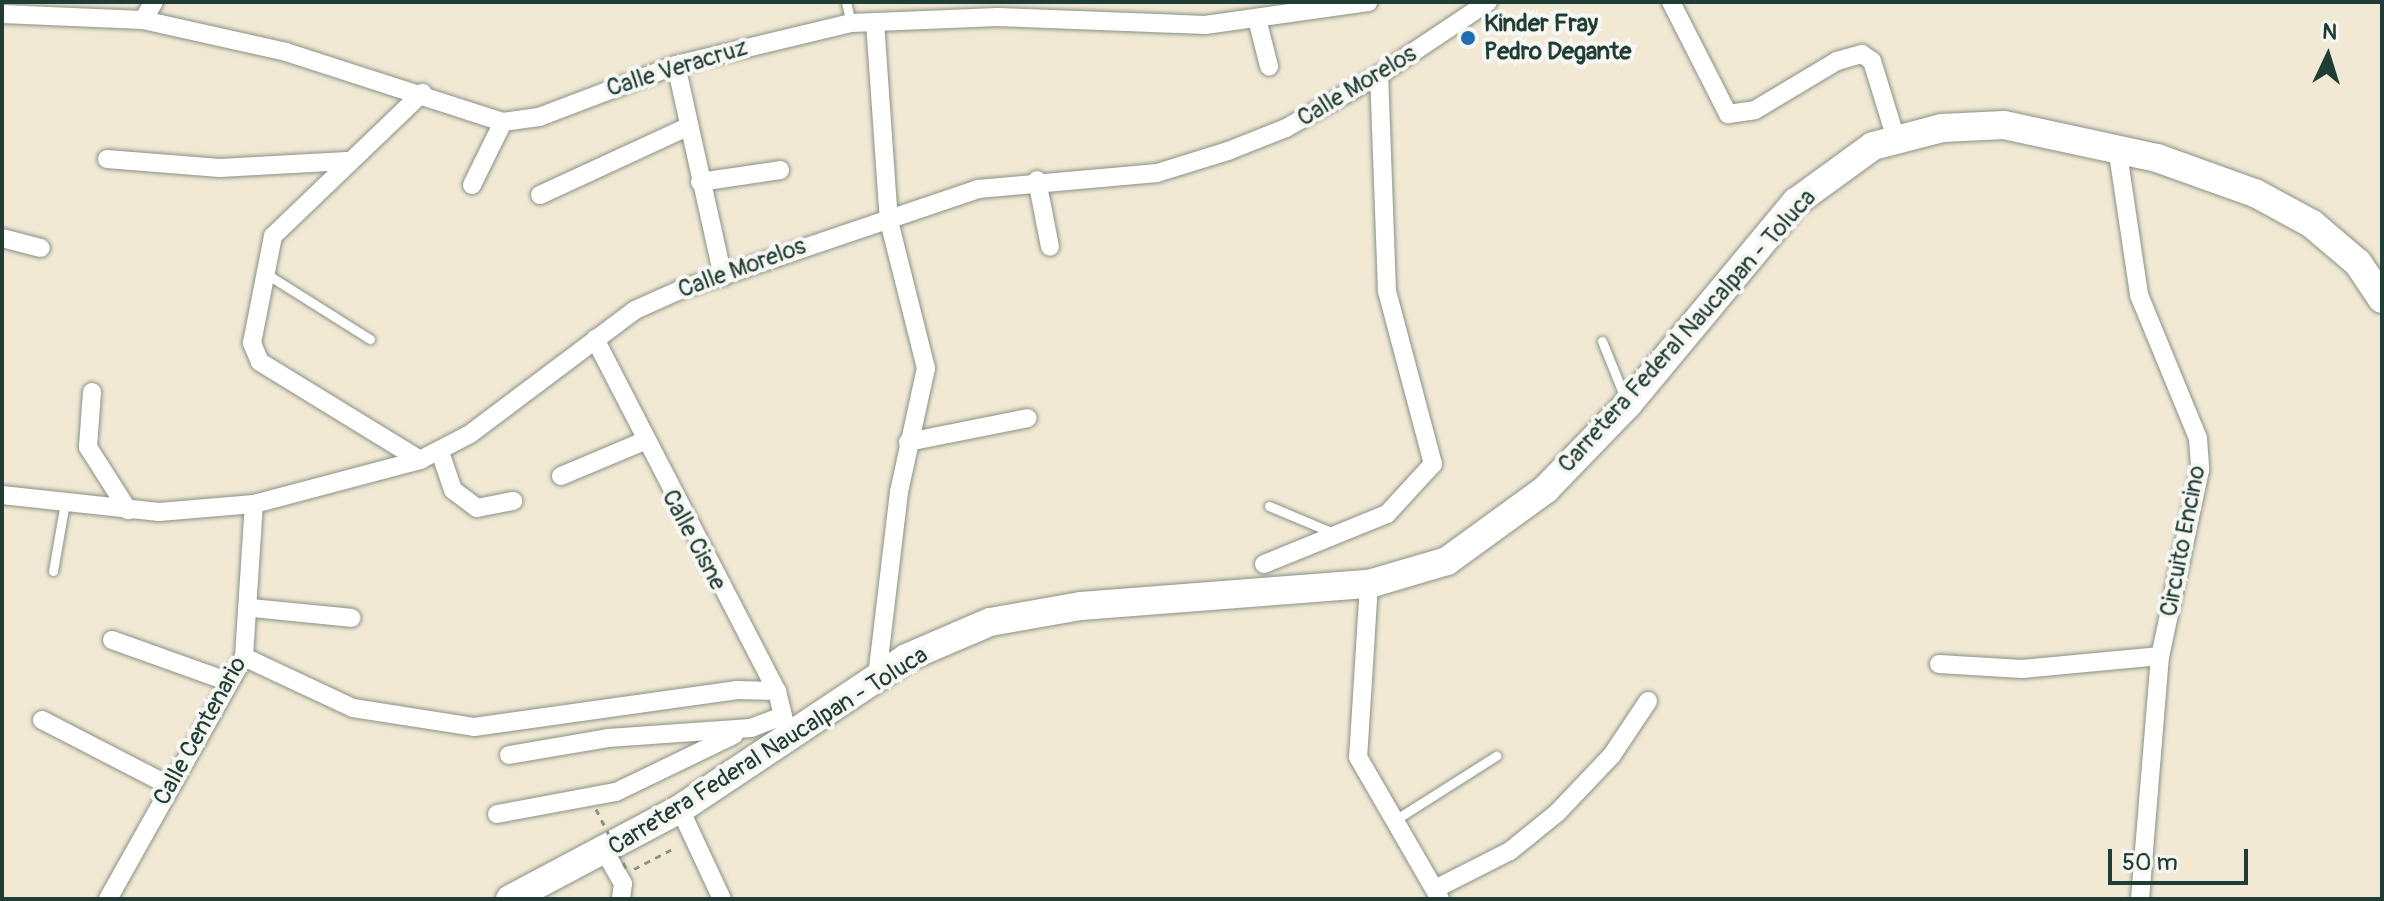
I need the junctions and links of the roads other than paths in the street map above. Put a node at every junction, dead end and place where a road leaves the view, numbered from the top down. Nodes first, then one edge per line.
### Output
1 (154, 2) edge
2 (846, 2) edge
3 (1368, 2) edge
4 (1488, 2) edge
5 (1671, 2) edge
6 (40, 8) edge
7 (998, 10) edge
8 (2, 14) edge
9 (1257, 19) junction
10 (143, 20) junction
11 (875, 22) junction
12 (851, 23) junction
13 (676, 65) junction
14 (1269, 66) dead end
15 (1379, 75) junction
16 (422, 93) junction
17 (503, 122) junction
18 (687, 127) junction
19 (1896, 139) junction
20 (2117, 147) junction
21 (107, 159) dead end
22 (347, 161) junction
23 (780, 170) dead end
24 (1037, 180) junction
25 (700, 182) junction
26 (472, 185) dead end
27 (540, 195) dead end
28 (889, 221) junction
29 (2, 238) edge
30 (1050, 247) dead end
31 (41, 248) dead end
32 (265, 273) junction
33 (723, 277) junction
34 (2382, 299) edge
35 (370, 339) dead end
36 (595, 339) junction
37 (1602, 341) dead end
38 (92, 392) dead end
39 (1628, 404) junction
40 (1028, 418) dead end
41 (642, 442) junction
42 (908, 442) junction
43 (440, 452) junction
44 (420, 460) junction
45 (561, 476) dead end
46 (2, 495) edge
47 (513, 501) dead end
48 (65, 502) junction
49 (254, 504) junction
50 (1269, 506) dead end
51 (128, 510) junction
52 (1331, 532) junction
53 (1264, 564) dead end
54 (53, 571) dead end
55 (1369, 584) junction
56 (252, 608) junction
57 (352, 618) dead end
58 (112, 640) dead end
59 (2160, 656) junction
60 (244, 657) junction
61 (1939, 664) dead end
62 (877, 676) junction
63 (229, 682) junction
64 (777, 691) junction
65 (1648, 701) dead end
66 (42, 720) dead end
67 (751, 728) junction
68 (786, 728) junction
69 (509, 755) dead end
70 (1496, 756) dead end
71 (170, 786) junction
72 (680, 809) junction
73 (497, 814) dead end
74 (1395, 820) junction
75 (606, 854) junction
76 (1438, 894) edge
77 (108, 899) edge
78 (510, 899) edge
79 (621, 899) edge
80 (722, 899) edge
81 (2140, 899) edge

1 - 10 street
2 - 12 lane
3 - 9 street, Calle Veracruz
4 - 15 street, Calle Morelos
5 - 19 street
6 - 8 street, Calle Veracruz
6 - 10 street, Calle Veracruz
7 - 9 street, Calle Veracruz
7 - 11 street, Calle Veracruz
9 - 14 street
10 - 16 street, Calle Veracruz
11 - 12 street, Calle Veracruz
11 - 28 street
12 - 13 street, Calle Veracruz
13 - 17 street, Calle Veracruz
13 - 18 street
15 - 24 street, Calle Morelos
15 - 52 street
16 - 17 street, Calle Veracruz
16 - 22 street
17 - 26 street
18 - 25 street
18 - 27 street
19 - 20 main road, Carretera Federal Naucalpan - Toluca
19 - 39 main road, Carretera Federal Naucalpan - Toluca
20 - 34 main road, Carretera Federal Naucalpan - Toluca
20 - 59 street, Circuito Encino
21 - 22 street
22 - 32 street
23 - 25 street
24 - 28 street, Calle Morelos
24 - 30 street
25 - 33 street
28 - 33 street, Calle Morelos
28 - 42 street
29 - 31 street
32 - 35 lane
32 - 44 street
33 - 36 street, Calle Morelos
36 - 41 street, Calle Cisne
36 - 43 street, Calle Morelos
37 - 39 lane
38 - 51 street
39 - 55 main road, Carretera Federal Naucalpan - Toluca
40 - 42 street
41 - 45 street
41 - 64 street, Calle Cisne
42 - 62 street
43 - 44 street, Calle Morelos
43 - 47 street
44 - 49 street, Calle Morelos
46 - 48 street, Calle Morelos
48 - 51 street, Calle Morelos
48 - 54 lane
49 - 51 street, Calle Morelos
49 - 56 street, Calle Centenario
50 - 52 lane
52 - 53 street
55 - 62 main road, Carretera Federal Naucalpan - Toluca
55 - 74 street
56 - 57 street
56 - 60 street, Calle Centenario
58 - 63 street
59 - 61 street
59 - 81 street, Circuito Encino
60 - 63 street, Calle Centenario
60 - 64 street
62 - 68 main road, Carretera Federal Naucalpan - Toluca
63 - 71 street, Calle Centenario
64 - 68 street, Calle Cisne
65 - 76 street
66 - 71 street
67 - 68 street
67 - 69 street
67 - 73 street
68 - 72 main road, Carretera Federal Naucalpan - Toluca
70 - 74 lane
71 - 77 street, Calle Centenario
72 - 75 main road, Carretera Federal Naucalpan - Toluca
72 - 80 street
74 - 76 street
75 - 78 main road, Carretera Federal Naucalpan - Toluca
75 - 79 street

